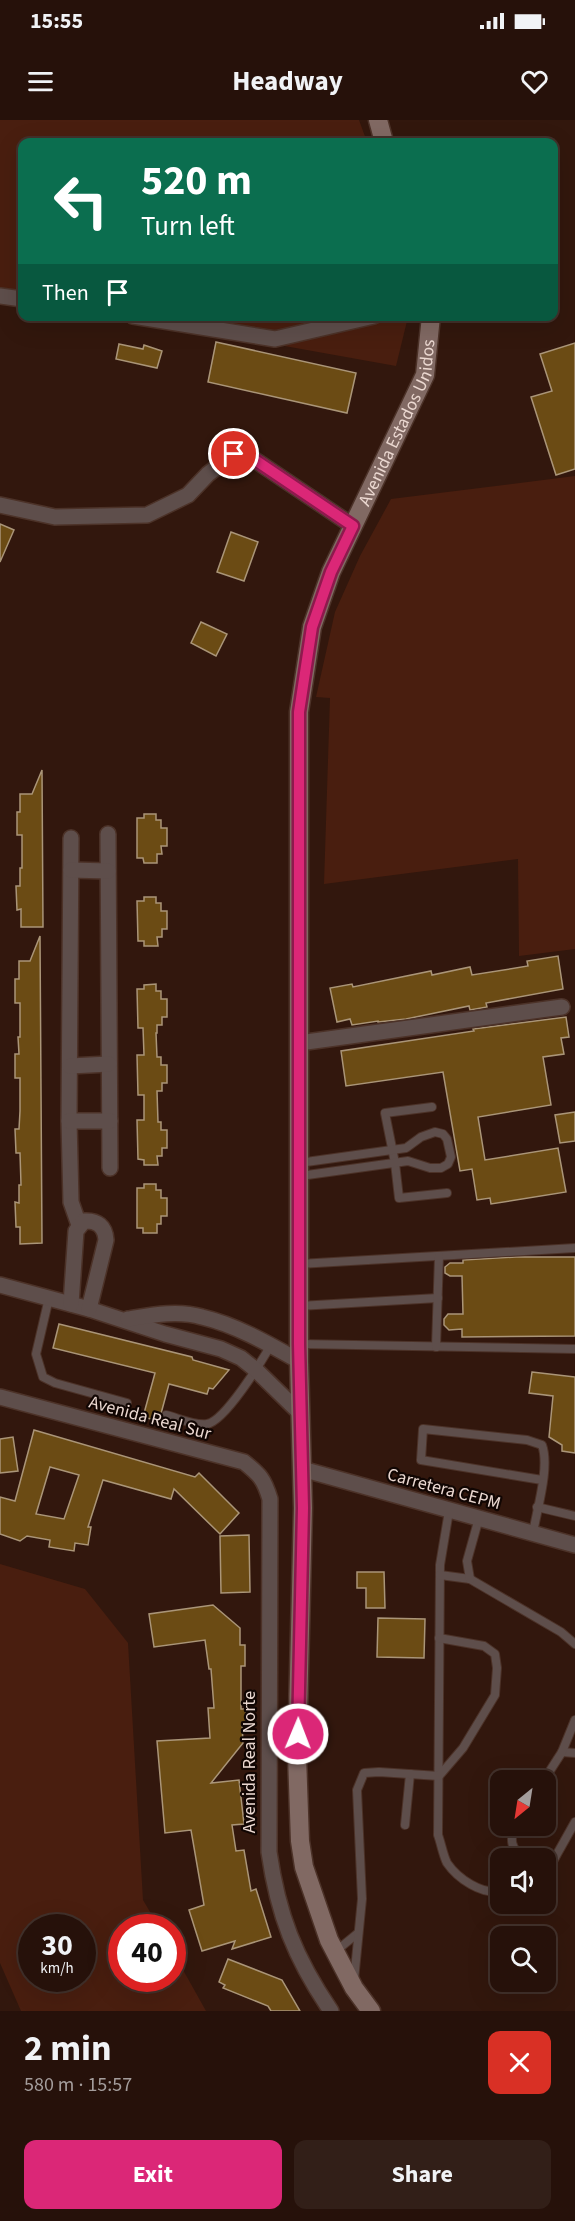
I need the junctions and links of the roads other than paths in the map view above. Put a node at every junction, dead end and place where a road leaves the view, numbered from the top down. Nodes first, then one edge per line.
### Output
1 (378, 120) edge
2 (383, 138) edge
3 (0, 296) edge
4 (18, 298) edge
5 (164, 321) edge
6 (352, 321) edge
7 (430, 321) edge
8 (0, 505) edge
9 (353, 526) junction
10 (108, 834) dead end
11 (71, 838) dead end
12 (71, 870) junction
13 (108, 871) junction
14 (562, 1007) dead end
15 (299, 1043) junction
16 (109, 1064) junction
17 (70, 1066) junction
18 (432, 1107) dead end
19 (69, 1121) junction
20 (110, 1121) junction
21 (392, 1150) junction
22 (395, 1163) junction
23 (110, 1168) dead end
24 (299, 1170) junction
25 (447, 1193) dead end
26 (80, 1225) junction
27 (575, 1248) edge
28 (439, 1256) junction
29 (299, 1264) junction
30 (0, 1285) edge
31 (438, 1298) junction
32 (50, 1299) junction
33 (71, 1304) junction
34 (299, 1306) junction
35 (89, 1309) junction
36 (125, 1320) junction
37 (228, 1326) junction
38 (271, 1345) junction
39 (436, 1347) junction
40 (221, 1349) junction
41 (575, 1349) edge
42 (299, 1353) junction
43 (256, 1370) junction
44 (0, 1397) edge
45 (127, 1403) dead end
46 (301, 1414) junction
47 (166, 1415) dead end
48 (302, 1469) junction
49 (542, 1480) junction
50 (270, 1499) joint
51 (537, 1507) junction
52 (449, 1511) junction
53 (575, 1516) edge
54 (479, 1518) junction
55 (533, 1533) junction
56 (575, 1545) edge
57 (440, 1575) junction
58 (470, 1579) junction
59 (439, 1638) junction
60 (575, 1644) edge
61 (575, 1720) edge
62 (562, 1752) junction
63 (575, 1753) edge
64 (550, 1770) edge
65 (410, 1774) junction
66 (439, 1776) junction
67 (575, 1822) edge
68 (405, 1825) dead end
69 (556, 1856) edge
70 (490, 1892) edge
71 (358, 1933) junction
72 (334, 1953) junction
73 (354, 1988) junction
74 (331, 2011) edge
75 (371, 2011) edge

1 - 2 street
3 - 4 street
5 - 6 street
7 - 9 street, Avenida Estados Unidos
8 - 9 street
9 - 15 street, Avenida Estados Unidos
10 - 13 street
11 - 12 street
12 - 13 street
12 - 17 street
13 - 16 street
14 - 15 street
15 - 24 street, Avenida Estados Unidos
16 - 17 street
16 - 20 street
17 - 19 street
18 - 21 lane
19 - 20 street
19 - 26 street
20 - 23 street
21 - 22 lane
21 - 22 lane
21 - 24 lane
22 - 24 lane
22 - 25 lane
24 - 29 street, Avenida Estados Unidos
26 - 33 street
26 - 35 street
27 - 28 lane
28 - 29 lane
28 - 31 lane
29 - 34 street, Avenida Estados Unidos
30 - 32 street
31 - 34 lane
31 - 39 lane
32 - 33 street
32 - 45 lane
33 - 35 street
34 - 42 street, Avenida Estados Unidos
35 - 36 street
36 - 37 street
36 - 40 street
37 - 38 street
37 - 40 street
38 - 42 street
38 - 43 lane
39 - 41 lane
39 - 42 lane
40 - 43 street
42 - 46 street, Avenida Estados Unidos
43 - 46 street
43 - 47 lane
44 - 50 street, Avenida Real Sur
46 - 48 street, Avenida Estados Unidos
48 - 52 street, Carretera CEPM
48 - 72 street, Avenida Estados Unidos
49 - 49 lane
49 - 51 lane
50 - 74 street, Avenida Real Norte
51 - 53 lane
51 - 55 lane
52 - 54 street, Carretera CEPM
52 - 57 lane
54 - 55 street, Carretera CEPM
54 - 58 lane
55 - 56 street, Carretera CEPM
57 - 58 lane
57 - 59 lane
58 - 60 lane
59 - 66 lane
59 - 66 lane
61 - 62 lane
62 - 63 lane
62 - 64 lane
65 - 66 lane
65 - 68 lane
65 - 71 lane
66 - 70 lane
67 - 69 lane
71 - 72 lane
71 - 73 lane
72 - 73 street, Avenida Estados Unidos
73 - 75 street, Avenida Estados Unidos

